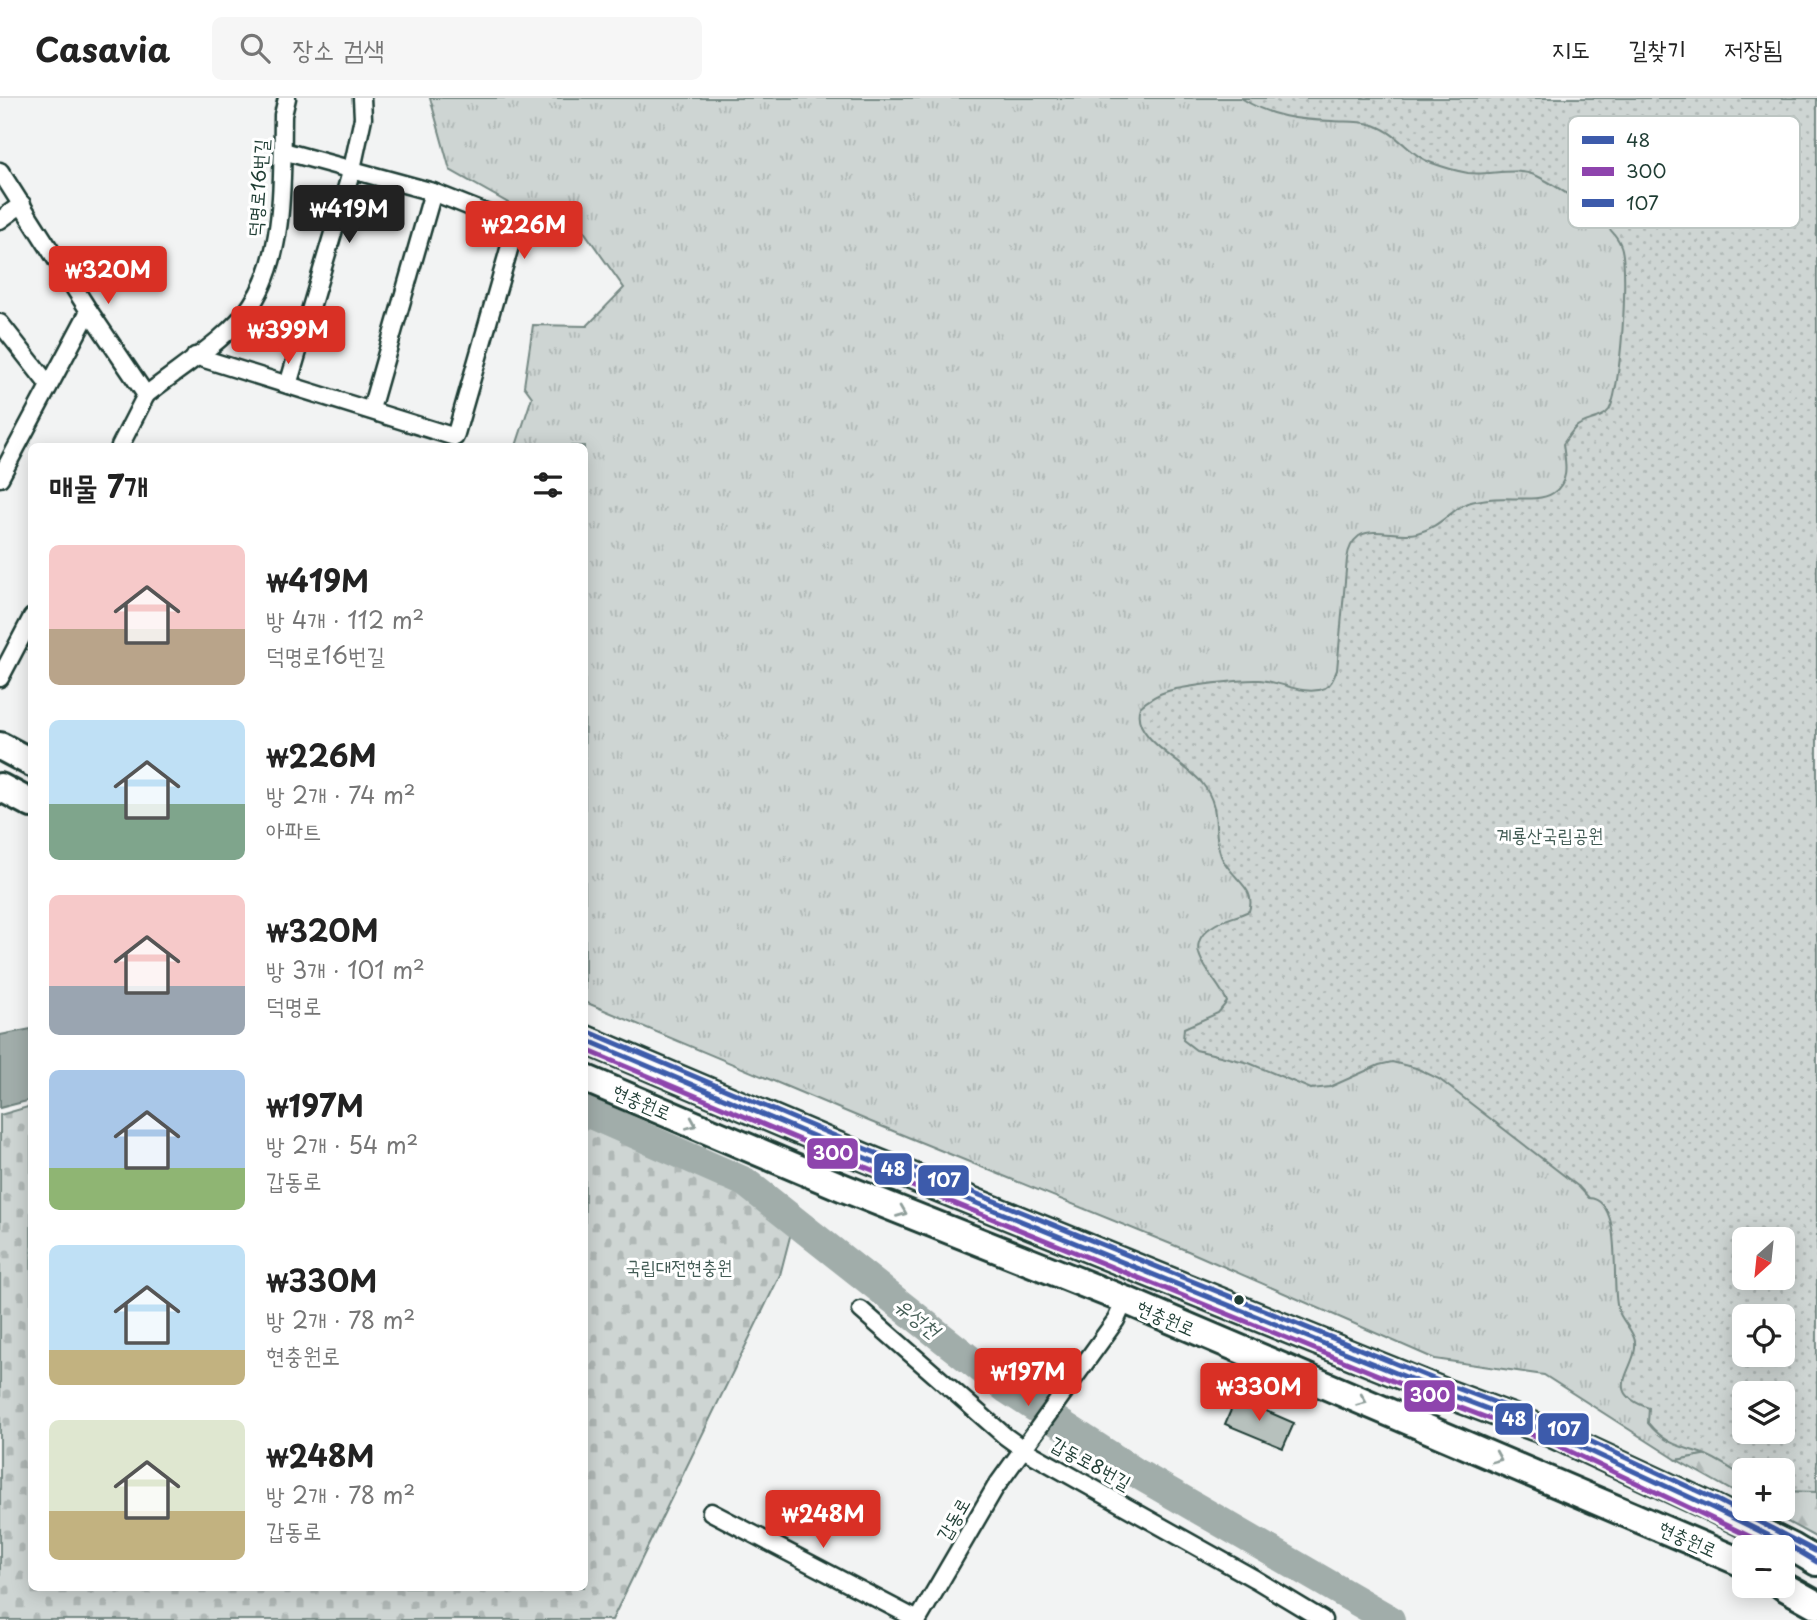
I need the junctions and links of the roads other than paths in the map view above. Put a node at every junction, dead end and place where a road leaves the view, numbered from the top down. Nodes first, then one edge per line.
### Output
1 (287, 98) edge
2 (362, 98) edge
3 (282, 151) junction
4 (352, 169) junction
5 (0, 171) edge
6 (433, 192) junction
7 (22, 204) junction
8 (0, 220) edge
9 (89, 311) junction
10 (1, 325) edge
11 (195, 356) junction
12 (48, 384) junction
13 (288, 385) junction
14 (146, 395) junction
15 (371, 410) junction
16 (122, 443) edge
17 (0, 478) edge
18 (28, 625) edge
19 (0, 678) edge
20 (0, 746) edge
21 (28, 761) edge
22 (0, 787) edge
23 (28, 802) edge
24 (588, 1041) edge
25 (588, 1080) edge
26 (1125, 1300) junction
27 (861, 1310) dead end
28 (1025, 1445) junction
29 (711, 1512) dead end
30 (1732, 1558) edge
31 (1817, 1562) edge
32 (1795, 1593) edge
33 (1817, 1605) edge
34 (918, 1620) edge
35 (1324, 1620) edge

1 - 3 street, 덕명로16번길
2 - 4 street
3 - 4 street
3 - 11 street, 덕명로16번길
4 - 6 street
4 - 13 street
5 - 7 street
6 - 15 street
6 - 15 street
7 - 8 street
7 - 9 street
9 - 12 street
9 - 14 street
10 - 12 street
11 - 13 street
11 - 14 street, 덕명로16번길
12 - 17 street
13 - 15 street
14 - 16 street
18 - 19 street
20 - 21 main road
22 - 23 main road
24 - 31 main road, 현충원로
25 -> 26 main road, 현충원로
26 - 28 street, 갑동로
26 -> 30 main road, 현충원로
27 - 28 street, 갑동로8번길
28 - 34 street, 갑동로
28 - 35 street, 갑동로8번길
29 - 34 street, 갑동로
32 - 33 main road

